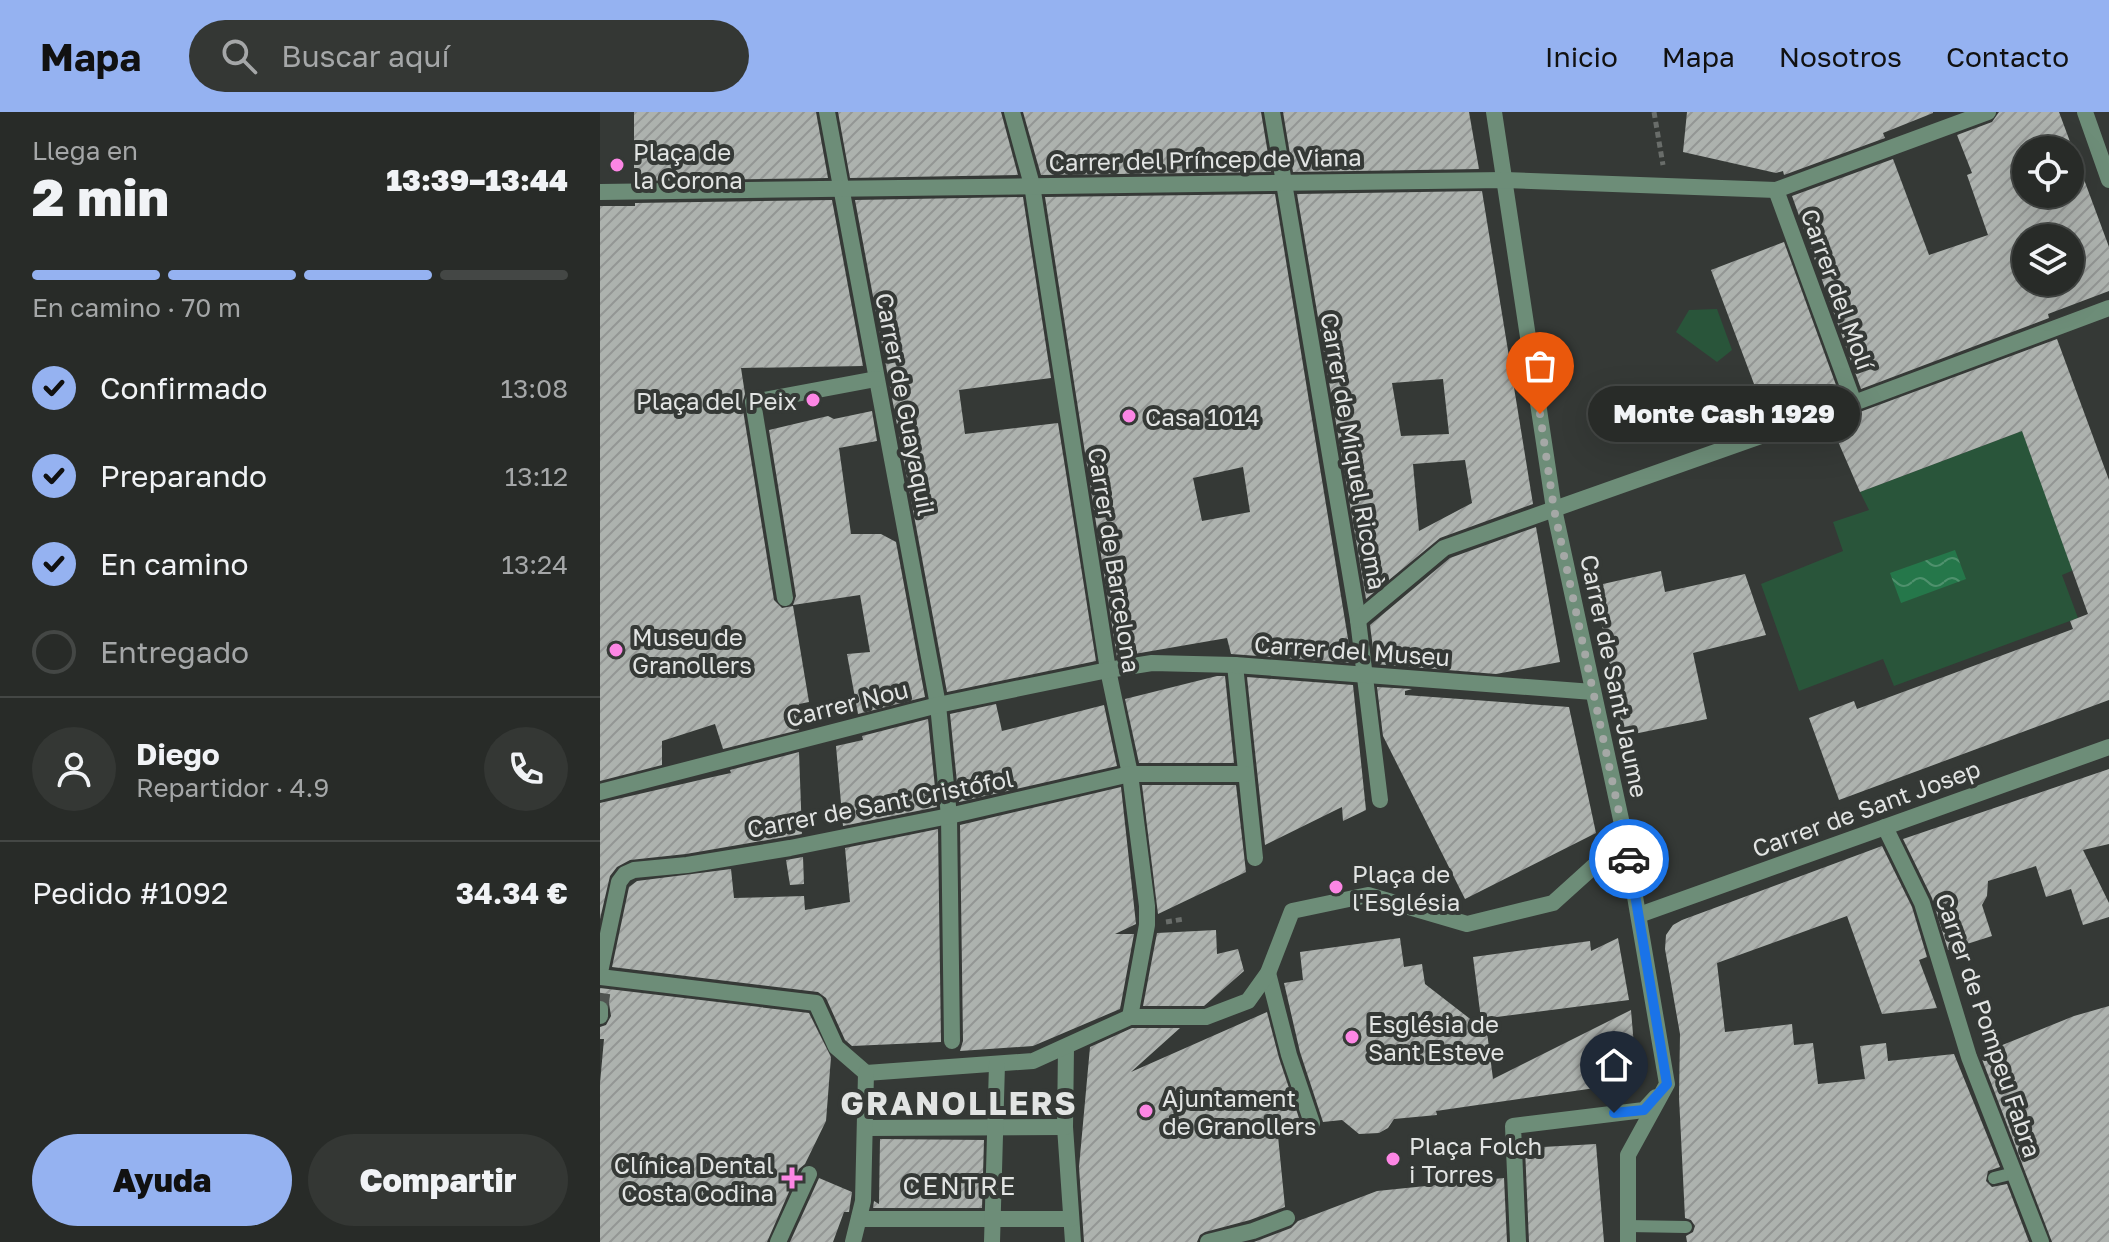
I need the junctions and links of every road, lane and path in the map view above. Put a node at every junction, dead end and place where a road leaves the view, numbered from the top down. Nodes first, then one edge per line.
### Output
1 (827, 112) edge
2 (1012, 112) edge
3 (1272, 112) edge
4 (1494, 112) edge
5 (1654, 112) edge
6 (1988, 112) edge
7 (2085, 112) edge
8 (1505, 180) junction
9 (2109, 180) edge
10 (1284, 181) junction
11 (1032, 185) junction
12 (1664, 186) junction
13 (841, 188) junction
14 (1776, 190) junction
15 (600, 192) edge
16 (2109, 308) edge
17 (876, 379) junction
18 (1854, 403) junction
19 (1554, 509) junction
20 (785, 598) dead end
21 (1358, 620) junction
22 (1235, 665) junction
23 (1108, 670) junction
24 (1367, 675) junction
25 (1593, 692) junction
26 (938, 705) junction
27 (2109, 747) edge
28 (1130, 774) junction
29 (1245, 774) junction
30 (600, 792) edge
31 (1380, 800) dead end
32 (949, 816) junction
33 (1885, 827) junction
34 (1625, 838) junction
35 (1255, 858) dead end
36 (1639, 915) junction
37 (1184, 919) dead end
38 (1154, 924) junction
39 (1268, 973) junction
40 (602, 979) edge
41 (600, 1009) edge
42 (600, 1016) edge
43 (1130, 1017) junction
44 (952, 1041) dead end
45 (1066, 1047) junction
46 (997, 1064) junction
47 (866, 1073) junction
48 (1667, 1084) junction
49 (1312, 1123) dead end
50 (995, 1127) junction
51 (1065, 1127) junction
52 (865, 1128) junction
53 (2014, 1173) junction
54 (809, 1174) dead end
55 (1994, 1178) dead end
56 (1287, 1218) dead end
57 (859, 1219) junction
58 (992, 1219) junction
59 (1686, 1227) dead end
60 (1072, 1231) edge
61 (1628, 1234) edge
62 (778, 1242) edge
63 (853, 1242) edge
64 (992, 1242) edge
65 (1208, 1242) edge
66 (1518, 1242) edge
67 (2041, 1242) edge

1 - 13 street, Carrer de Guayaquil
2 - 11 street, Carrer de Barcelona
3 - 10 street, Carrer de Miquel Ricomà
4 - 8 street, Carrer de Sant Jaume
5 - 12 path
6 - 14 street
7 - 9 street
8 - 10 street, Carrer del Príncep de Viana
8 - 12 street, Carrer del Príncep de Viana
8 - 19 street, Carrer de Sant Jaume
10 - 11 street, Carrer del Príncep de Viana
10 - 21 street, Carrer de Miquel Ricomà
11 - 13 street, Carrer del Príncep de Viana
11 - 23 street, Carrer de Barcelona
12 - 14 street, Carrer del Príncep de Viana
13 - 15 street, Carrer del Príncep de Viana
13 - 17 street, Carrer de Guayaquil
14 - 18 street, Carrer del Molí
16 - 18 street
17 - 20 street
17 - 26 street, Carrer de Guayaquil
18 - 19 street
19 - 21 street
19 - 25 street, Carrer de Sant Jaume
21 - 24 street, Carrer de Miquel Ricomà
22 - 23 street, Carrer del Museu
22 - 24 street, Carrer del Museu
22 - 29 street
23 - 26 street, Carrer Nou
23 - 28 street, Carrer de Barcelona
24 - 25 street, Carrer del Museu
24 - 31 street, Carrer de Miquel Ricomà
25 - 34 street, Carrer de Sant Jaume
26 - 30 street, Carrer Nou
26 - 32 street, Carrer de Guayaquil
27 - 33 street, Carrer de Sant Josep
28 - 29 street, Carrer de Sant Cristófol
28 - 32 street, Carrer de Sant Cristófol
28 - 38 street, Carrer de Barcelona
29 - 35 street
32 - 40 street, Carrer de Sant Cristófol
32 - 44 street, Carrer de Guayaquil
33 - 36 street, Carrer de Sant Josep
33 - 53 street, Carrer de Pompeu Fabra
34 - 36 street, Carrer de Sant Jaume
34 - 39 street
36 - 48 street, Carrer de Sant Jaume
37 - 38 path
38 - 43 street, Carrer de Barcelona
39 - 43 street
39 - 49 street
40 - 47 street
41 - 42 street
43 - 45 street
45 - 46 street
45 - 51 street
46 - 47 street
46 - 50 street
47 - 52 street
48 - 61 street
48 - 66 street
50 - 51 street
50 - 52 street
50 - 58 street
51 - 60 street
52 - 57 street
53 - 55 lane
53 - 67 street, Carrer de Pompeu Fabra
54 - 62 street
56 - 65 street
57 - 58 street
57 - 63 street
58 - 60 street
58 - 64 street
59 - 61 lane

